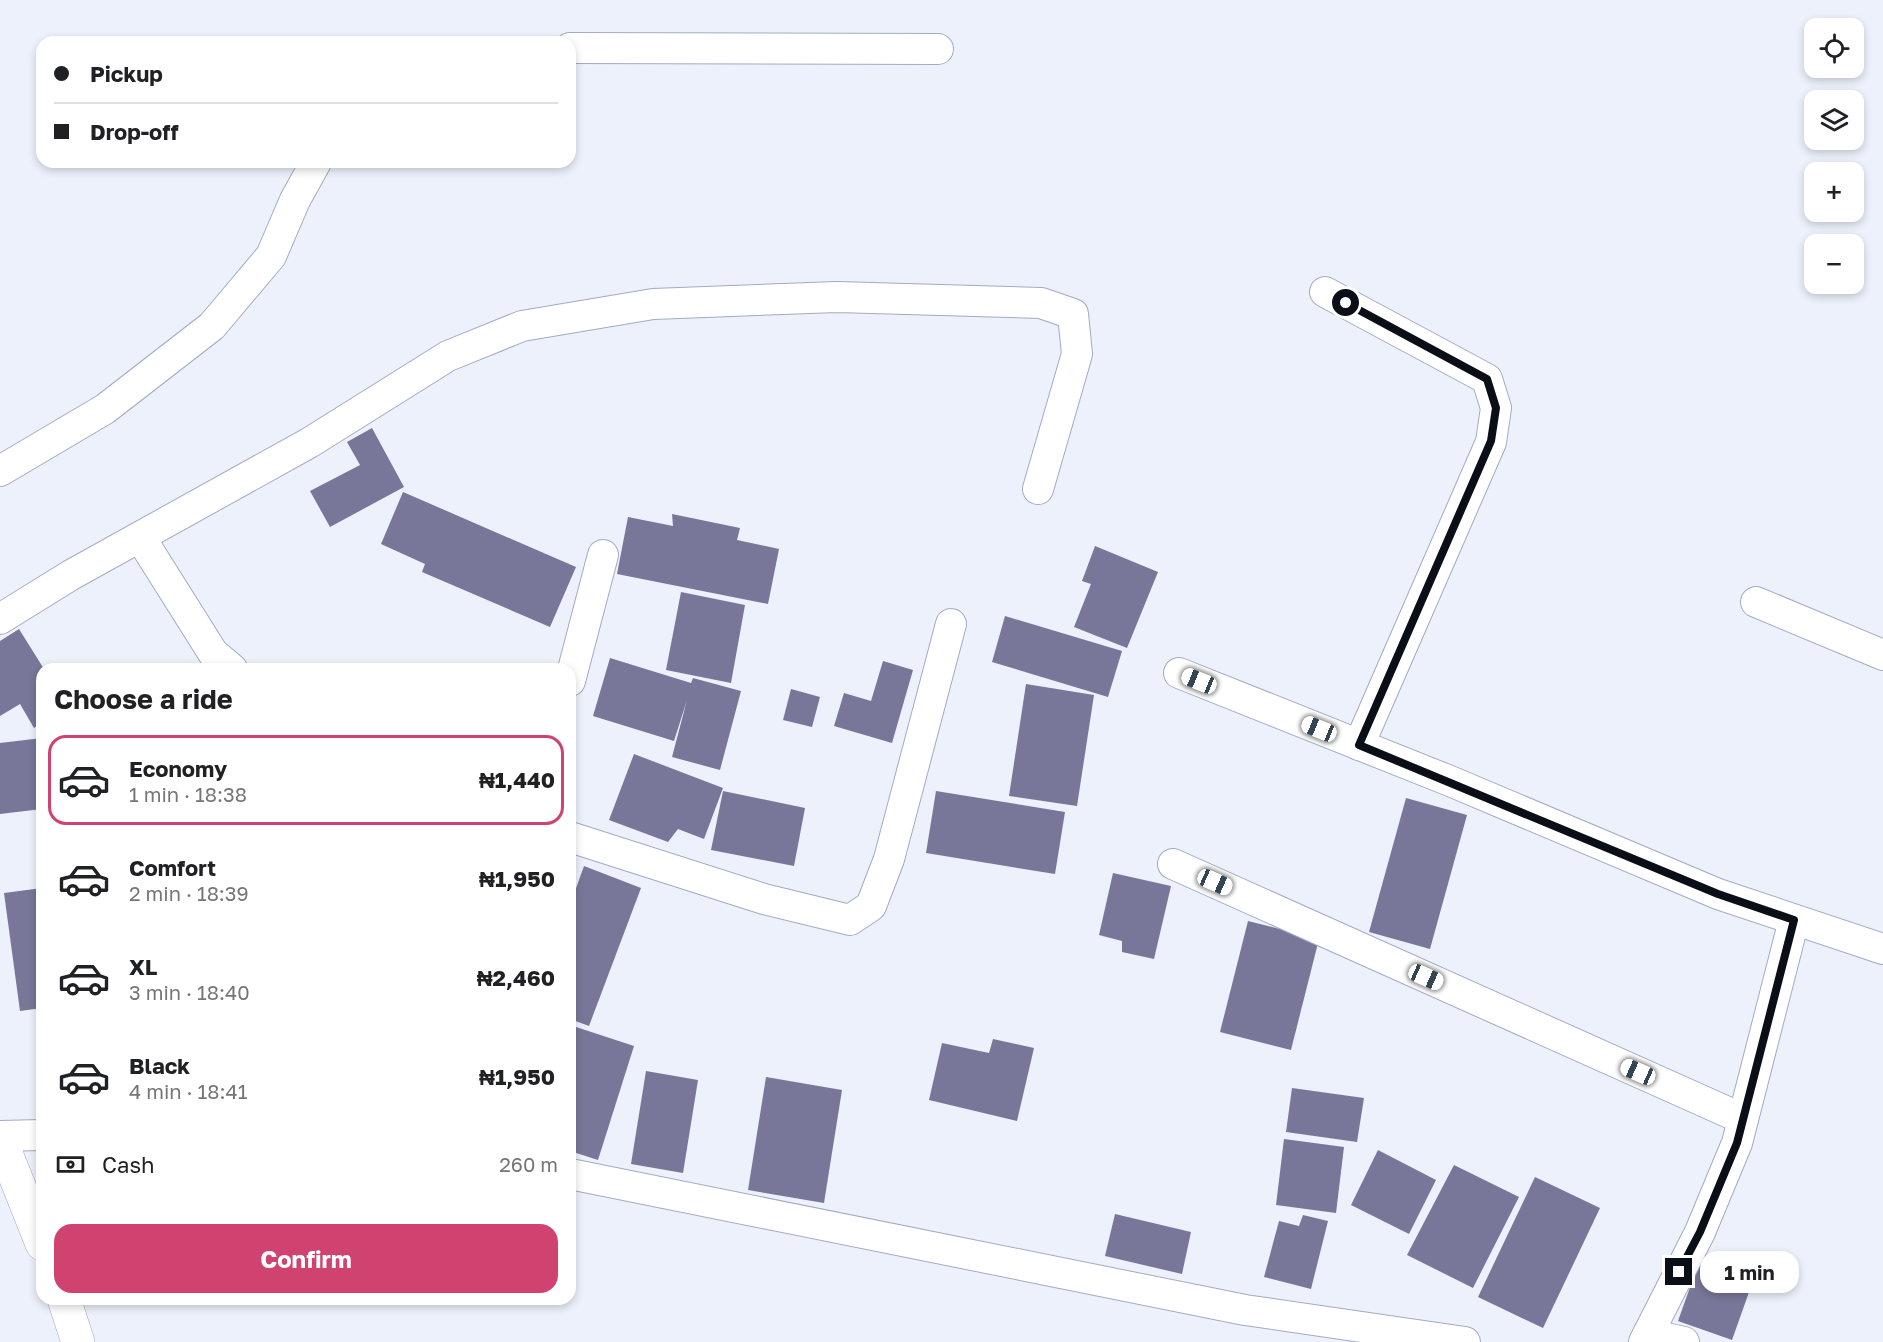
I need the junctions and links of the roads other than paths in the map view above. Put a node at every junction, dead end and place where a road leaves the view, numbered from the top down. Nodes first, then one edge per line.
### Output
1 (576, 48) edge
2 (938, 49) dead end
3 (313, 168) edge
4 (1325, 292) dead end
5 (0, 471) edge
6 (1038, 489) dead end
7 (140, 537) junction
8 (603, 555) dead end
9 (1756, 602) dead end
10 (0, 618) edge
11 (951, 624) dead end
12 (1883, 655) edge
13 (225, 663) edge
14 (575, 663) edge
15 (1179, 673) dead end
16 (1359, 745) junction
17 (576, 839) edge
18 (1173, 864) dead end
19 (1794, 920) junction
20 (1883, 949) edge
21 (1743, 1119) junction
22 (36, 1135) edge
23 (0, 1137) edge
24 (576, 1175) edge
25 (36, 1229) edge
26 (66, 1305) edge
27 (1646, 1338) edge
28 (78, 1342) edge
29 (1465, 1342) edge
30 (1684, 1342) edge

1 - 2 street
3 - 5 street
4 - 16 street
6 - 7 street
7 - 10 street
7 - 13 street
8 - 14 street
9 - 12 street
11 - 17 street
15 - 16 street
16 - 19 street
18 - 21 street
19 - 20 street
19 - 21 street
21 - 27 street
22 - 23 street
23 - 25 street
24 - 29 street
26 - 28 street
27 - 30 street

